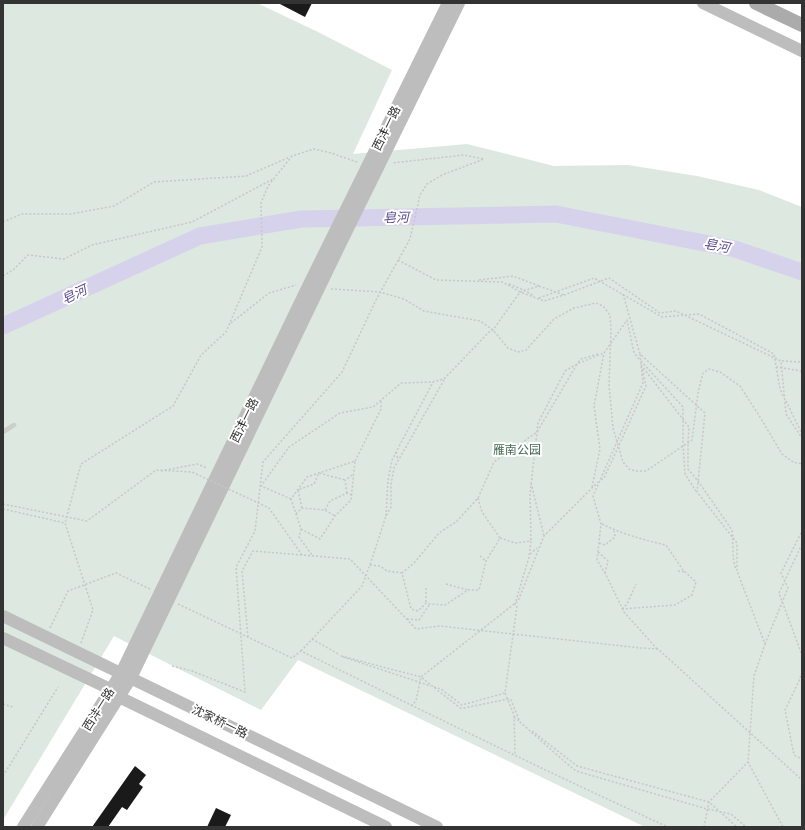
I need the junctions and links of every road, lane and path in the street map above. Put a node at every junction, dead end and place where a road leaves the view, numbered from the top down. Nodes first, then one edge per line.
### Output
1 (448, 3) edge
2 (459, 3) edge
3 (703, 3) edge
4 (756, 3) edge
5 (802, 25) edge
6 (802, 51) edge
7 (292, 156) junction
8 (372, 168) junction
9 (273, 179) junction
10 (3, 222) edge
11 (398, 260) junction
12 (3, 276) edge
13 (473, 281) junction
14 (600, 281) junction
15 (503, 282) junction
16 (539, 286) junction
17 (314, 287) junction
18 (524, 290) junction
19 (380, 292) junction
20 (520, 292) junction
21 (556, 292) junction
22 (623, 294) junction
23 (564, 295) junction
24 (538, 299) junction
25 (686, 316) junction
26 (630, 317) junction
27 (627, 320) junction
28 (229, 324) junction
29 (493, 330) junction
30 (610, 343) junction
31 (604, 352) junction
32 (640, 354) junction
33 (775, 358) junction
34 (640, 360) junction
35 (781, 361) junction
36 (802, 362) edge
37 (577, 364) junction
38 (641, 364) junction
39 (776, 367) junction
40 (782, 368) junction
41 (802, 371) edge
42 (444, 379) junction
43 (433, 382) junction
44 (381, 400) junction
45 (785, 400) junction
46 (697, 406) junction
47 (683, 419) junction
48 (14, 425) dead end
49 (3, 432) edge
50 (537, 432) junction
51 (802, 434) edge
52 (802, 438) edge
53 (616, 442) junction
54 (688, 442) junction
55 (683, 446) junction
56 (618, 448) junction
57 (396, 452) junction
58 (355, 461) junction
59 (398, 462) junction
60 (802, 464) edge
61 (161, 470) junction
62 (219, 472) junction
63 (319, 473) junction
64 (354, 474) junction
65 (345, 480) junction
66 (531, 481) junction
67 (599, 481) junction
68 (698, 481) junction
69 (260, 486) junction
70 (592, 488) junction
71 (298, 490) junction
72 (697, 492) junction
73 (347, 493) junction
74 (352, 495) junction
75 (478, 498) junction
76 (291, 499) junction
77 (3, 504) edge
78 (302, 508) junction
79 (3, 509) edge
80 (325, 510) junction
81 (296, 514) junction
82 (335, 516) junction
83 (386, 516) junction
84 (65, 523) junction
85 (601, 524) junction
86 (301, 529) junction
87 (614, 530) junction
88 (802, 531) edge
89 (544, 536) junction
90 (733, 537) junction
91 (500, 538) junction
92 (531, 540) junction
93 (599, 543) junction
94 (802, 544) edge
95 (539, 547) junction
96 (598, 552) junction
97 (302, 554) junction
98 (530, 554) junction
99 (312, 555) junction
100 (480, 556) dead end
101 (486, 561) junction
102 (370, 565) junction
103 (737, 570) junction
104 (678, 571) dead end
105 (686, 572) junction
106 (402, 573) junction
107 (605, 573) junction
108 (784, 581) junction
109 (85, 584) junction
110 (446, 584) dead end
111 (636, 584) dead end
112 (426, 588) dead end
113 (468, 590) junction
114 (164, 597) junction
115 (782, 601) junction
116 (426, 603) junction
117 (430, 604) junction
118 (514, 604) junction
119 (622, 609) junction
120 (3, 616) edge
121 (407, 619) junction
122 (241, 634) junction
123 (46, 637) junction
124 (248, 637) junction
125 (3, 638) edge
126 (312, 639) junction
127 (765, 644) junction
128 (657, 649) junction
129 (301, 651) junction
130 (78, 652) junction
131 (802, 655) edge
132 (341, 656) junction
133 (172, 666) dead end
134 (802, 672) edge
135 (126, 675) junction
136 (421, 677) junction
137 (420, 683) junction
138 (432, 686) junction
139 (58, 688) dead end
140 (505, 692) junction
141 (115, 693) junction
142 (508, 700) junction
143 (3, 704) edge
144 (462, 705) junction
145 (411, 706) junction
146 (13, 707) dead end
147 (460, 708) junction
148 (514, 717) junction
149 (520, 722) junction
150 (515, 755) junction
151 (802, 758) edge
152 (748, 762) junction
153 (3, 776) edge
154 (802, 780) edge
155 (709, 802) junction
156 (708, 809) junction
157 (720, 812) junction
158 (23, 827) edge
159 (37, 827) edge
160 (386, 827) edge
161 (437, 827) edge
162 (668, 827) edge
163 (704, 827) edge
164 (737, 827) edge
165 (746, 827) edge
166 (783, 827) edge

1 - 8 main road, 西沣一路
2 - 8 main road, 西沣一路
3 - 6 main road
4 - 5 main road
7 - 8 path
7 - 9 path
7 - 10 path
8 - 11 path
8 - 17 main road, 西沣一路
9 - 12 path
9 - 28 path
11 - 13 path
11 - 19 path
13 - 15 path
13 - 16 path
14 - 21 path
14 - 22 path
14 - 23 path
14 - 25 path
15 - 18 path
15 - 20 path
16 - 18 path
16 - 21 path
17 - 19 path
17 - 28 path
17 - 62 main road, 西沣一路
17 - 114 main road, 西沣一路
18 - 20 path
18 - 24 path
19 - 29 path
19 - 69 path
20 - 24 path
20 - 29 path
21 - 23 path
21 - 24 path
22 - 25 path
22 - 26 path
23 - 24 path
25 - 33 path
25 - 33 path
26 - 27 path
26 - 32 path
27 - 30 path
27 - 34 path
28 - 84 path
29 - 30 path
29 - 42 path
30 - 31 path
30 - 53 path
31 - 37 path
31 - 70 path
32 - 34 path
32 - 46 path
33 - 35 path
33 - 39 path
34 - 38 path
34 - 47 path
34 - 53 path
35 - 36 path
35 - 40 path
37 - 50 path
37 - 50 path
38 - 47 path
38 - 56 path
39 - 40 path
39 - 45 path
40 - 41 path
40 - 45 path
42 - 43 path
42 - 59 path
43 - 44 path
43 - 57 path
44 - 58 path
44 - 69 path
45 - 51 path
45 - 52 path
46 - 54 path
46 - 60 path
46 - 68 path
47 - 54 path
47 - 55 path
48 - 49 lane
50 - 66 path
50 - 75 path
53 - 56 path
53 - 67 path
54 - 55 path
54 - 68 path
55 - 56 path
55 - 72 path
56 - 67 path
57 - 59 path
57 - 83 path
58 - 63 path
58 - 64 path
59 - 83 path
61 - 62 path, bridge
61 - 77 path, bridge
61 - 97 path, bridge
62 - 114 main road, 西沣一路
63 - 65 path
63 - 71 path
63 - 71 path
64 - 65 path
64 - 74 path
65 - 73 path
66 - 89 path
66 - 92 path
67 - 70 path
67 - 85 path
68 - 72 path
68 - 90 path
69 - 76 path
69 - 122 path
70 - 89 path
71 - 76 path
71 - 78 path
72 - 90 path
73 - 74 path
73 - 80 path
74 - 82 path
75 - 91 path
75 - 106 path
76 - 81 path
78 - 80 path
78 - 81 path
79 - 84 path
80 - 82 path
81 - 86 path
82 - 86 path
83 - 102 path
84 - 109 path
85 - 87 path
85 - 93 path
86 - 99 path
87 - 93 path
87 - 105 path
88 - 108 path
89 - 95 path
90 - 103 path
90 - 103 path
91 - 92 path
91 - 101 path
92 - 98 path
93 - 96 path
94 - 108 path
95 - 98 path
95 - 118 path
96 - 107 path
96 - 107 path
97 - 99 path, bridge
97 - 124 path
98 - 118 path
99 - 121 path, bridge
100 - 101 path
101 - 113 path
102 - 106 path
102 - 126 path
103 - 127 path
104 - 105 path
105 - 119 path
106 - 116 path
107 - 119 path
108 - 115 path
108 - 115 path
109 - 114 path
109 - 123 path
109 - 130 path
110 - 113 path
111 - 119 path
112 - 116 path
113 - 117 path
114 - 122 path
114 - 135 main road, 西沣一路
115 - 127 path
115 - 131 path
116 - 117 path
117 - 121 path
118 - 136 path
118 - 140 path
119 - 128 path
120 - 123 main road, 沈家桥一路
121 - 128 path, bridge
122 - 124 path
122 - 133 path
123 - 130 main road, 沈家桥一路
124 - 129 path
125 - 141 main road, 沈家桥一路
126 - 129 path
126 - 132 path
127 - 152 path
128 - 154 path, bridge
129 - 145 path
130 - 135 main road, 沈家桥一路
132 - 136 path
132 - 137 path
134 - 151 path
135 - 141 main road, 西沣一路
135 - 161 main road, 沈家桥一路
136 - 137 path
136 - 138 path
137 - 138 path
137 - 145 path
138 - 144 path
138 - 147 path
139 - 153 path
140 - 142 path
140 - 144 path
141 - 158 main road, 西沣一路
141 - 159 main road, 西沣一路
141 - 160 main road, 沈家桥一路
142 - 147 path
142 - 148 path
142 - 149 path
143 - 146 path
144 - 147 path
145 - 150 path
148 - 149 path
148 - 150 path
149 - 155 path
149 - 156 path
150 - 162 path
152 - 155 path
152 - 166 path
155 - 156 path
155 - 157 path
156 - 157 path
156 - 163 path
157 - 164 path
157 - 165 path

